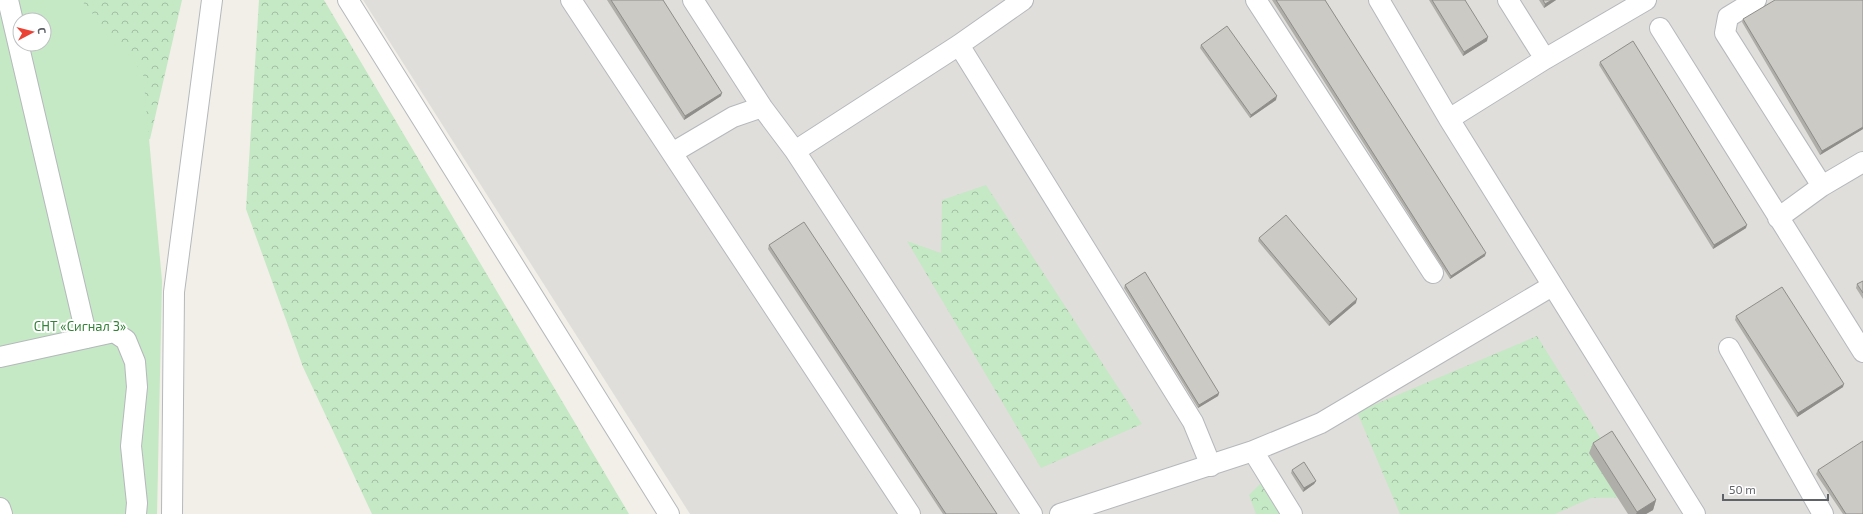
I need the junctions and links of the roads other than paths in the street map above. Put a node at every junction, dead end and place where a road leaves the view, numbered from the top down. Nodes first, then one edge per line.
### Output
1 (8, 0) edge
2 (212, 0) edge
3 (348, 0) edge
4 (571, 0) edge
5 (693, 0) edge
6 (1023, 0) edge
7 (1256, 0) edge
8 (1378, 0) edge
9 (1508, 0) edge
10 (1646, 0) edge
11 (1756, 0) edge
12 (1660, 28) dead end
13 (959, 45) junction
14 (1545, 59) junction
15 (762, 107) junction
16 (1449, 119) junction
17 (796, 151) junction
18 (672, 153) junction
19 (1863, 162) edge
20 (1822, 186) junction
21 (1778, 218) junction
22 (1433, 273) dead end
23 (1552, 286) junction
24 (87, 338) junction
25 (1729, 348) dead end
26 (1863, 352) edge
27 (0, 357) edge
28 (1253, 451) junction
29 (1210, 466) junction
30 (0, 508) edge
31 (2, 514) edge
32 (136, 514) edge
33 (172, 514) edge
34 (669, 514) edge
35 (910, 514) edge
36 (1032, 514) edge
37 (1060, 514) edge
38 (1292, 514) edge
39 (1695, 514) edge
40 (1823, 514) edge

1 - 24 street
2 - 33 street
3 - 34 street
4 - 18 street
5 - 15 street
6 - 13 street
7 - 22 street
8 - 16 street
9 - 14 street
10 - 14 street
11 - 20 street
12 - 21 street
13 - 17 street
13 - 29 street
14 - 16 street
15 - 17 street
15 - 18 street
16 - 23 street
17 - 36 street
18 - 35 street
19 - 20 street
20 - 21 street
21 - 26 street
23 - 28 street
23 - 39 street
24 - 27 street
24 - 32 street
25 - 40 street
28 - 29 street
28 - 38 street
29 - 37 street
30 - 31 street

